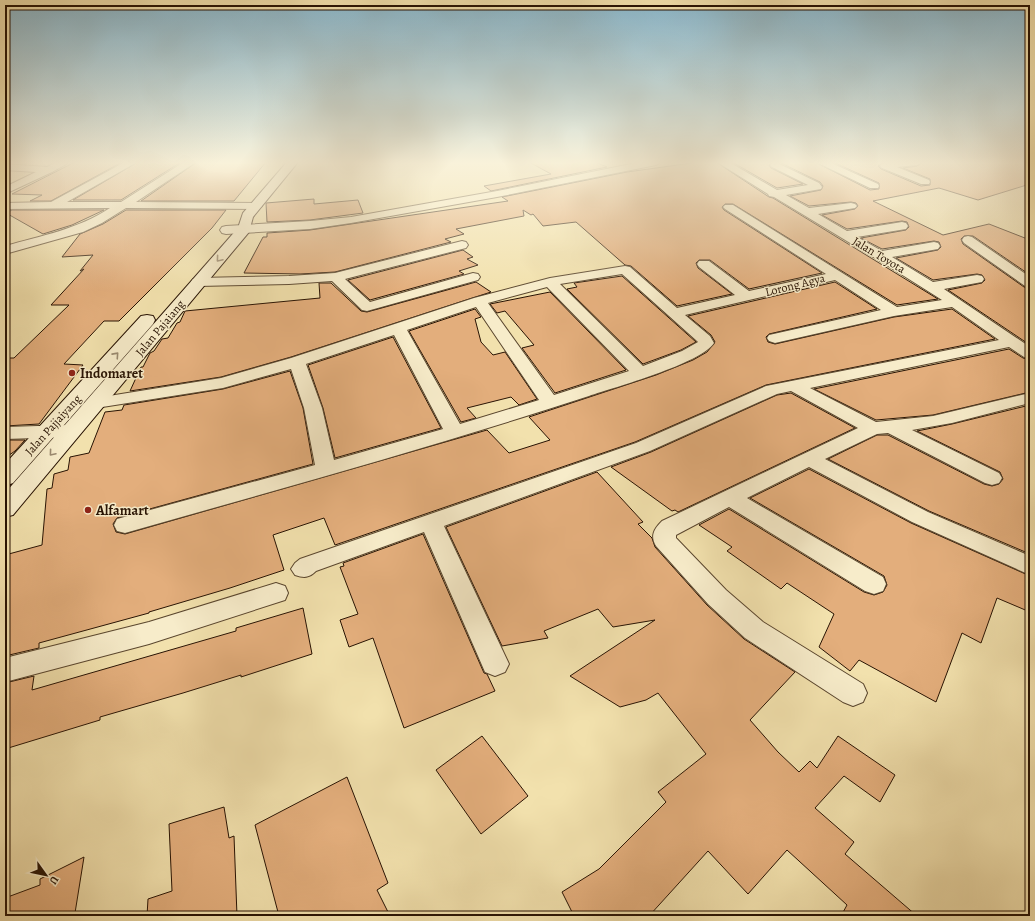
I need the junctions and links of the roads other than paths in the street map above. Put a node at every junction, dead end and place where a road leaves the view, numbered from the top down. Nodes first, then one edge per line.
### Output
1 (126, 205) junction
2 (259, 205) edge
3 (434, 205) edge
4 (793, 205) edge
5 (5, 206) edge
6 (52, 206) joint
7 (851, 206) dead end
8 (38, 207) junction
9 (729, 207) dead end
10 (806, 212) junction
11 (5, 216) edge
12 (249, 217) junction
13 (902, 226) dead end
14 (844, 234) junction
15 (968, 240) dead end
16 (462, 245) dead end
17 (934, 246) dead end
18 (5, 250) edge
19 (879, 255) junction
20 (704, 264) dead end
21 (1023, 274) edge
22 (837, 275) junction
23 (335, 277) junction
24 (473, 277) dead end
25 (977, 279) dead end
26 (198, 282) junction
27 (550, 282) junction
28 (1030, 283) edge
29 (931, 287) junction
30 (747, 297) junction
31 (479, 301) junction
32 (955, 302) junction
33 (894, 312) junction
34 (674, 313) junction
35 (398, 327) junction
36 (775, 338) dead end
37 (1012, 342) junction
38 (1030, 354) edge
39 (297, 362) junction
40 (640, 373) junction
41 (794, 386) junction
42 (1030, 398) edge
43 (96, 403) junction
44 (550, 403) junction
45 (873, 428) junction
46 (893, 428) junction
47 (71, 430) junction
48 (47, 431) junction
49 (454, 431) junction
50 (5, 433) edge
51 (809, 459) junction
52 (326, 468) junction
53 (5, 478) edge
54 (992, 478) dead end
55 (730, 497) junction
56 (5, 509) edge
57 (431, 522) junction
58 (125, 525) dead end
59 (1030, 566) edge
60 (303, 569) dead end
61 (874, 584) dead end
62 (276, 593) dead end
63 (495, 664) dead end
64 (5, 670) edge
65 (853, 693) dead end

1 - 6 street
1 - 12 street
1 - 18 street
2 - 12 main road, Jalan Pajaiang
3 - 12 street
4 - 10 street, Jalan Toyota
5 - 8 street
6 - 8 street
7 - 10 street
8 - 11 street
9 - 22 street
10 - 14 street, Jalan Toyota
12 -> 26 main road, Jalan Pajaiang
48 -> 12 main road, Jalan Pajjaiyang
13 - 14 street
14 - 19 street, Jalan Toyota
15 - 21 street
16 - 23 street
17 - 19 street
19 - 29 street, Jalan Toyota
20 - 30 street
21 - 28 street
22 - 30 street, Lorong Agya
22 - 33 street, Lorong Agya
23 - 24 street
23 - 26 street
25 - 29 street
26 - 43 main road, Jalan Pajaiang
27 - 31 street
27 - 34 street
27 - 40 street
29 - 32 street, Jalan Toyota
30 - 34 street, Lorong Agya
31 - 35 street
31 - 44 street
32 - 33 street
32 - 37 street, Jalan Toyota
33 - 36 street
34 - 40 street
35 - 39 street
35 - 49 street
37 - 38 street, Jalan Toyota
37 - 41 street
39 - 43 street
39 - 52 street
40 - 44 street
41 - 45 street
41 - 57 street
42 - 46 street
43 - 47 main road, Jalan Pajaiang
44 - 49 street
45 - 46 street
45 - 51 street
46 - 54 street
47 - 48 main road
47 -> 56 main road, Jalan Pajaiang
48 - 50 main road
48 - 53 main road, Jalan Pajjaiyang
49 - 52 street
51 - 55 street
51 - 59 street
52 - 58 street
55 - 61 street
55 - 65 street
57 - 60 street
57 - 63 street
62 - 64 street

